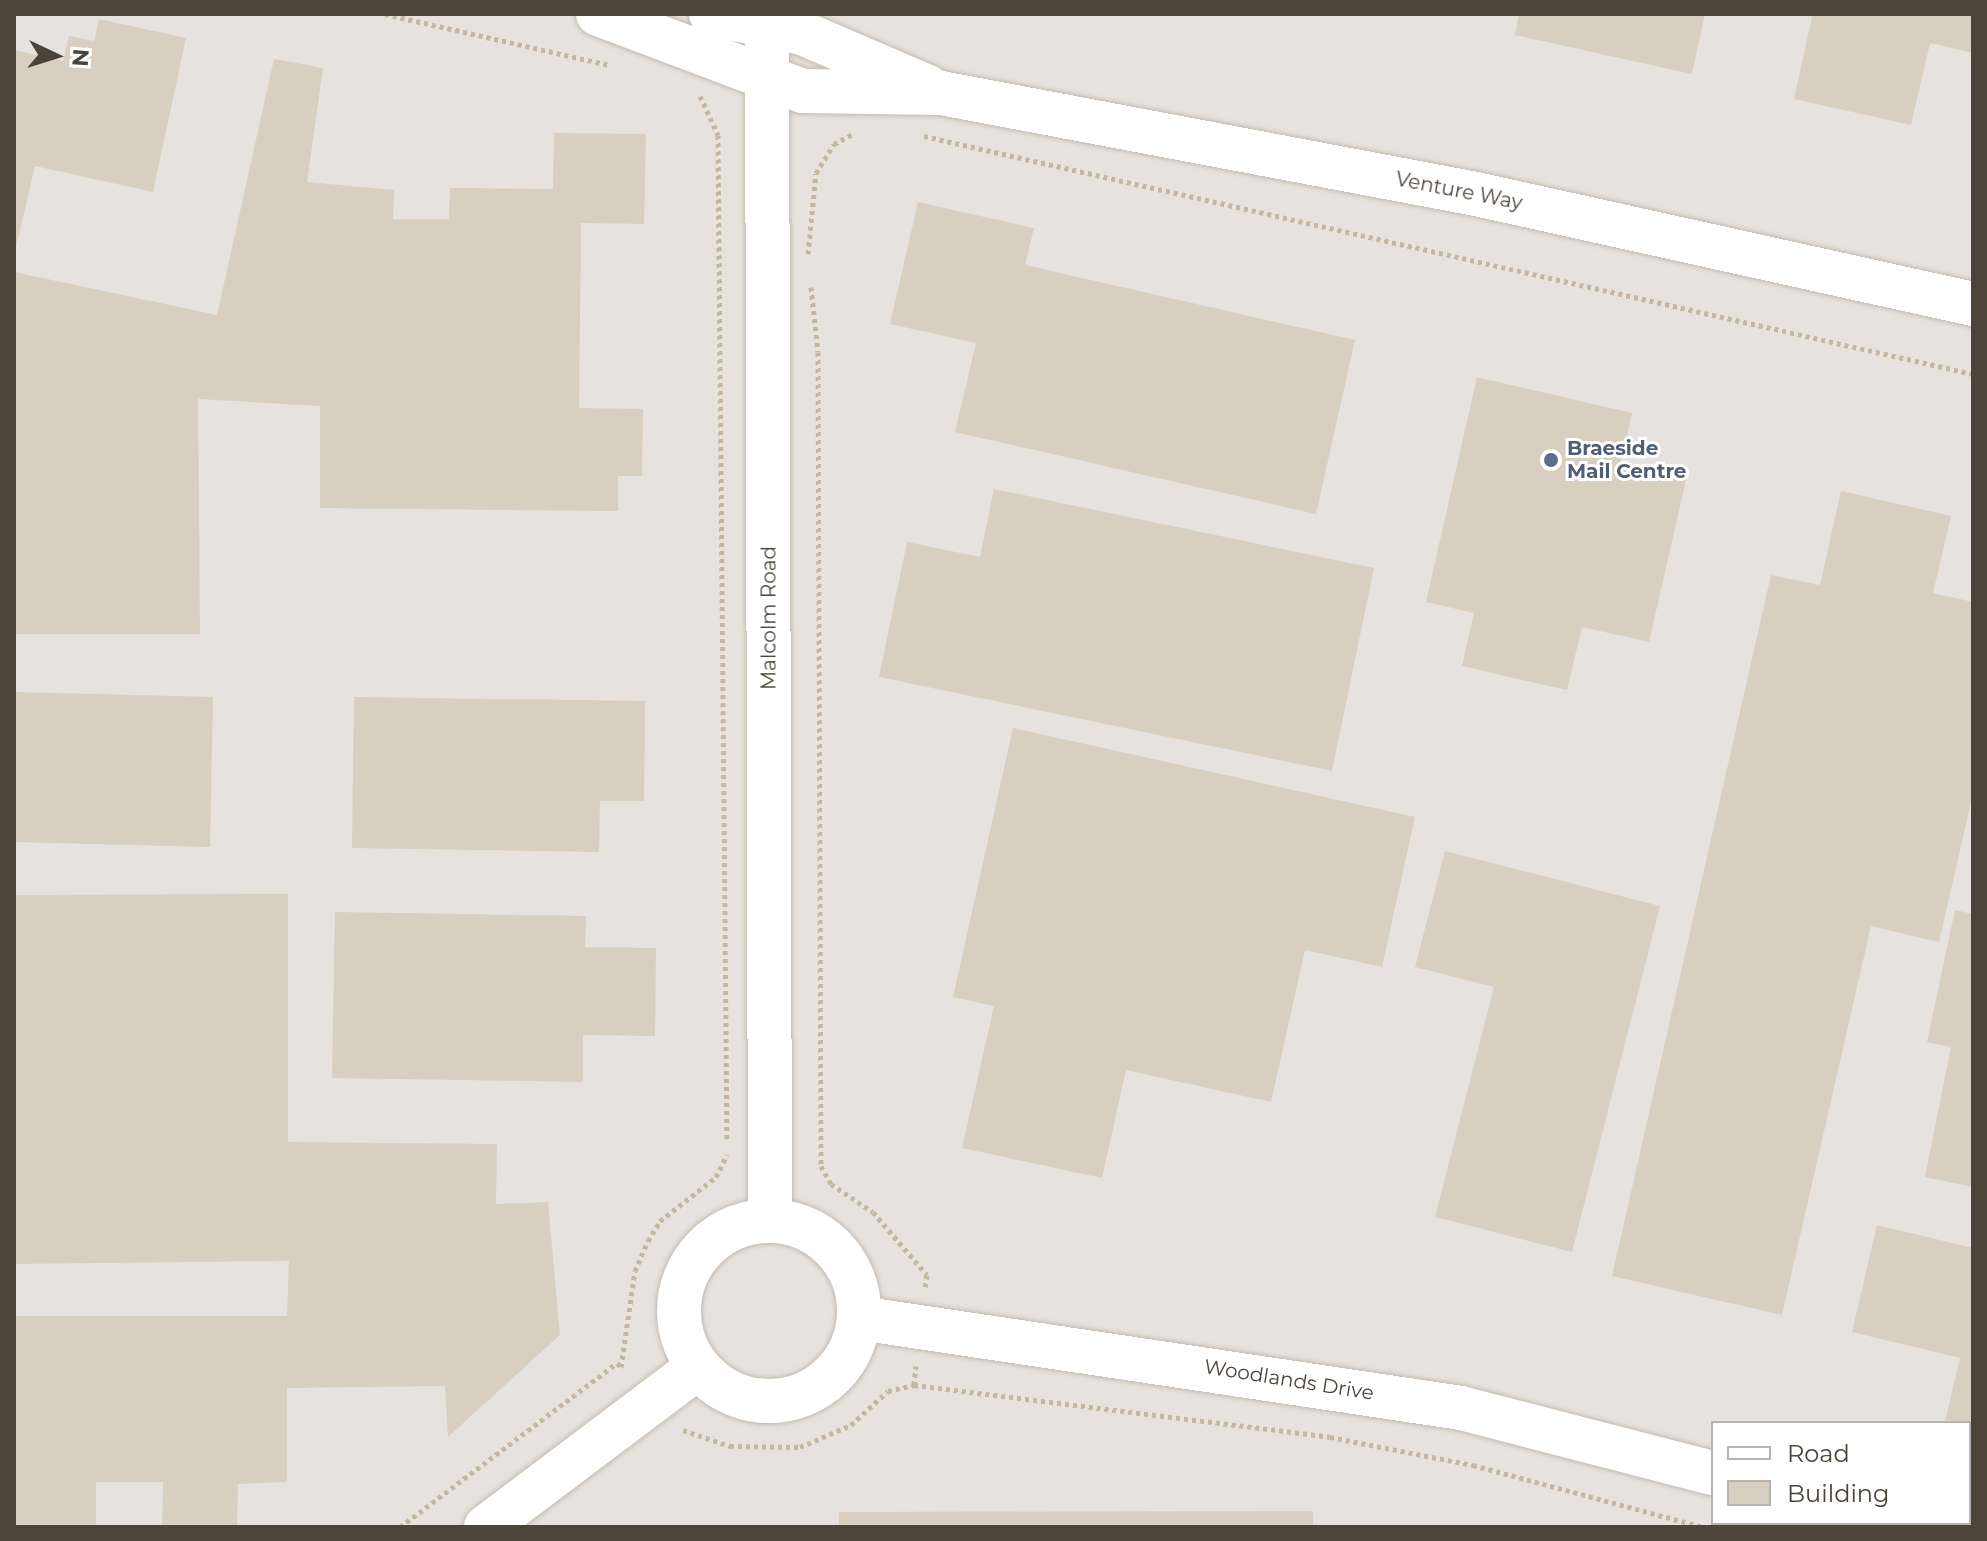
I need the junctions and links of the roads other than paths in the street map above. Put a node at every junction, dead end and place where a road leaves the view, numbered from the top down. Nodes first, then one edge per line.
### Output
1 (598, 14) edge
2 (711, 14) edge
3 (767, 18) edge
4 (768, 80) junction
5 (941, 93) junction
6 (1973, 304) edge
7 (770, 1221) junction
8 (859, 1318) junction
9 (697, 1368) junction
10 (1711, 1472) edge
11 (486, 1527) edge

1 - 4 street, Venture Way
2 - 3 street, Venture Way
3 - 4 street, Malcolm Road
3 - 5 street, Venture Way
4 - 5 street, Venture Way
4 - 7 street, Malcolm Road
5 - 6 street, Venture Way
7 - 8 street
7 - 9 street
8 - 9 street
8 - 10 street, Woodlands Drive
9 - 11 street

